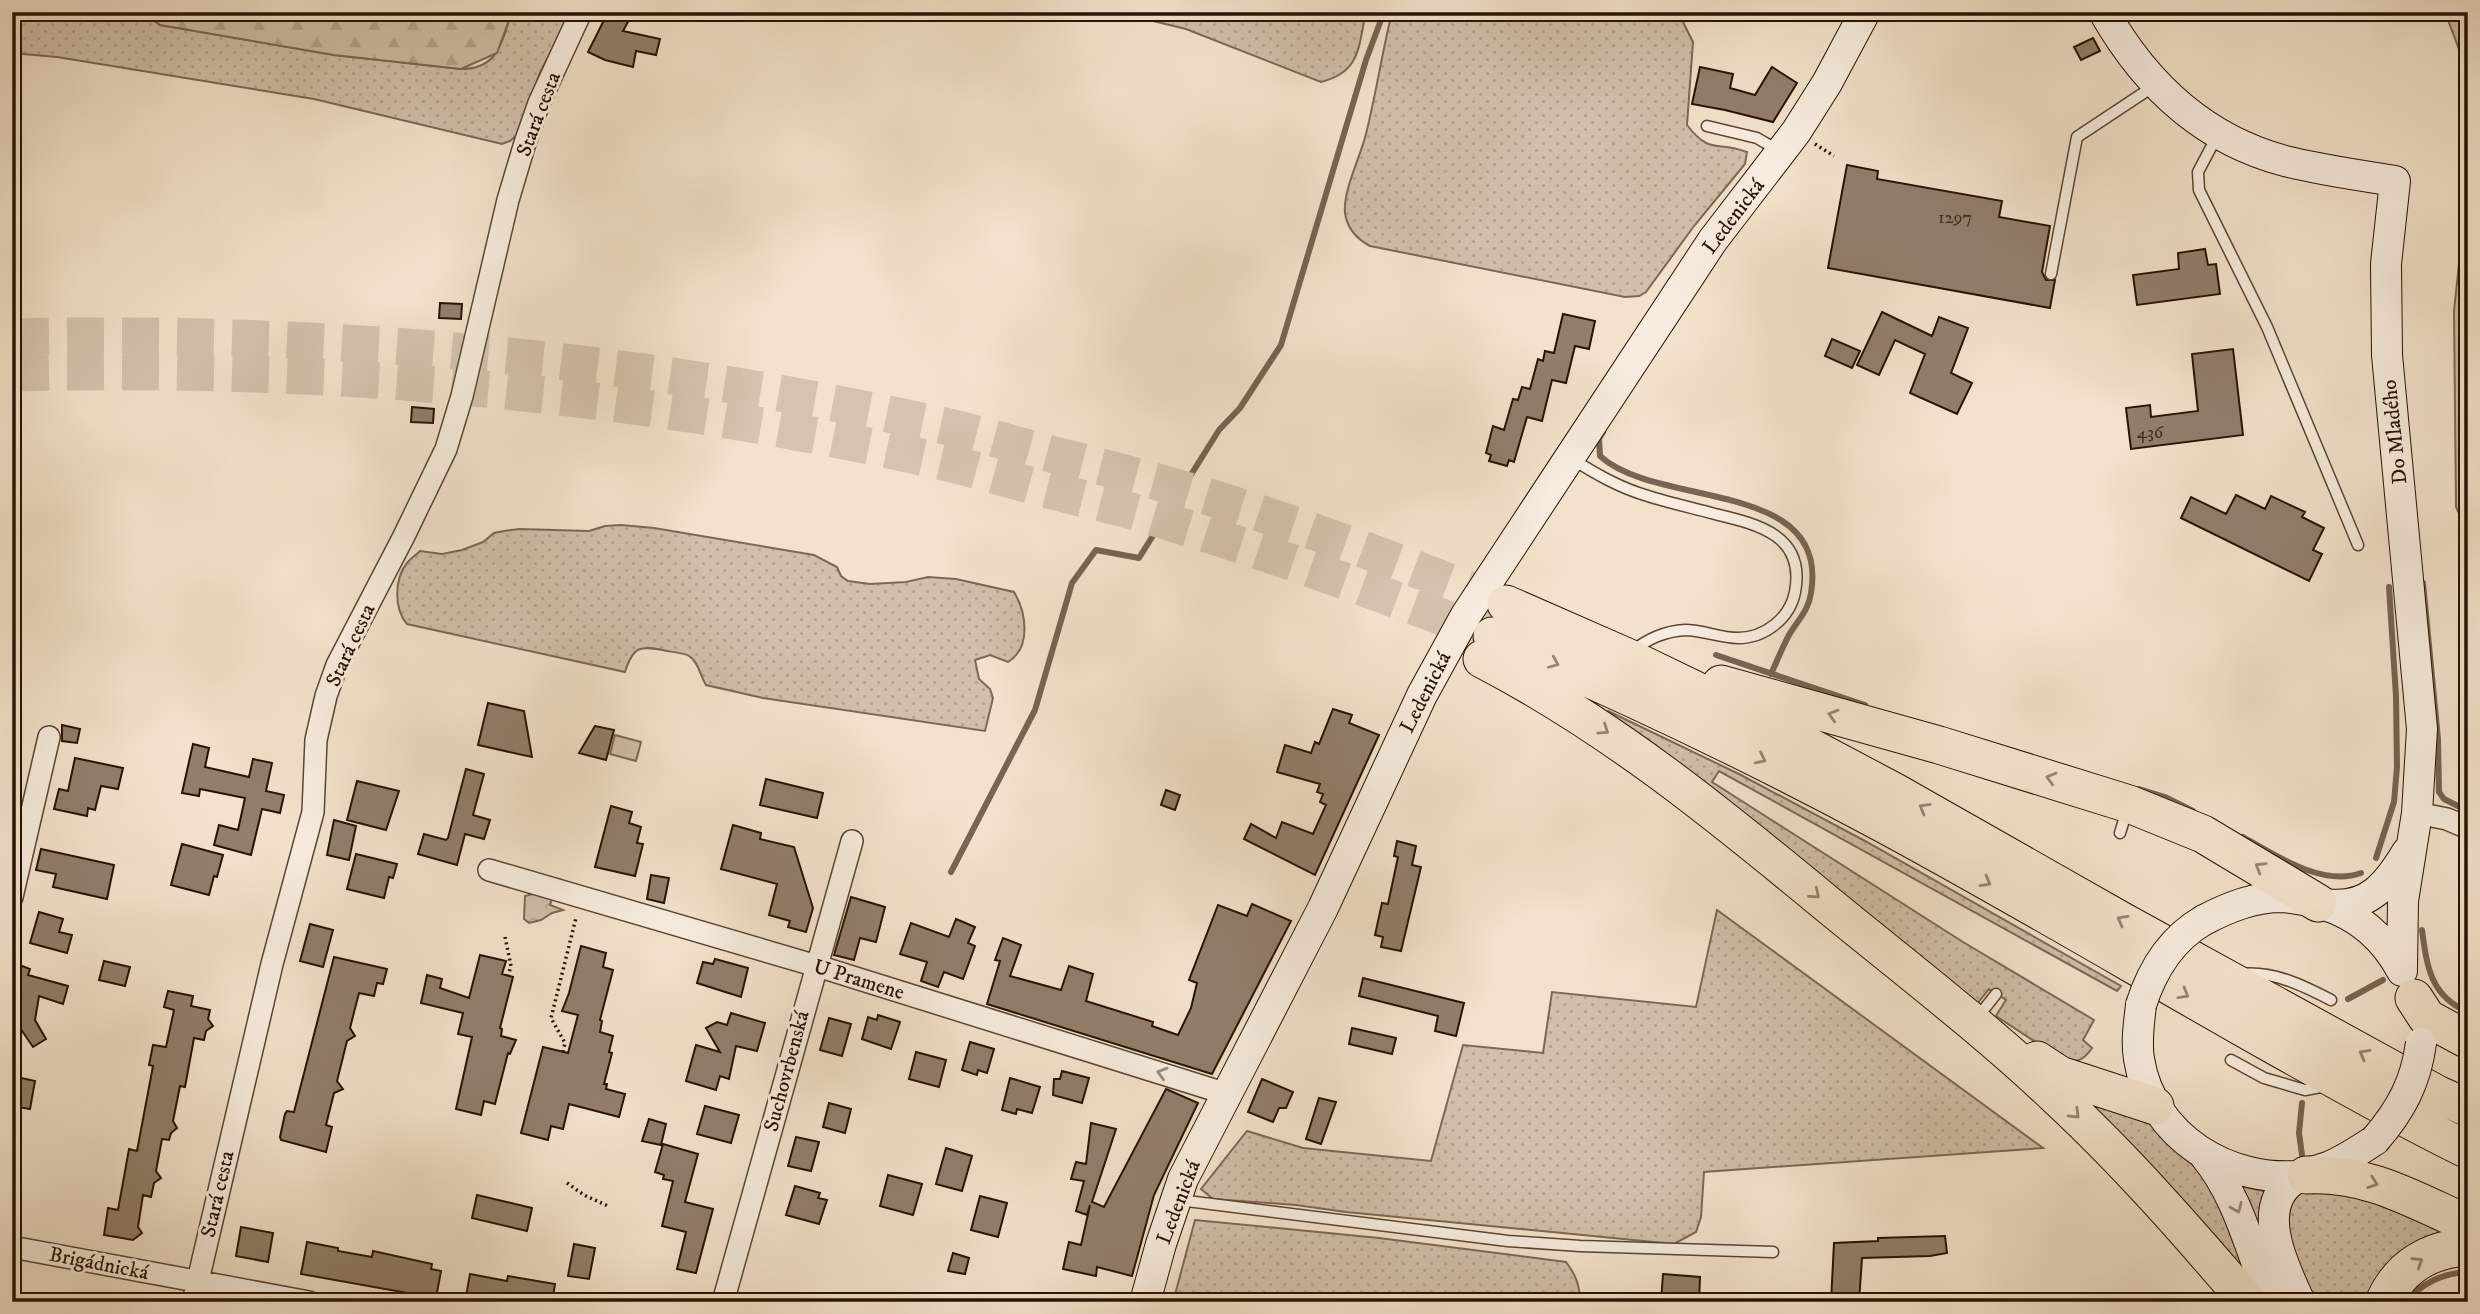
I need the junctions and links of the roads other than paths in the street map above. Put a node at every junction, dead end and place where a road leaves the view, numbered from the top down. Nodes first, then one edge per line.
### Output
1 (581, 12) edge
2 (1865, 12) edge
3 (2104, 12) edge
4 (2156, 85) junction
5 (1707, 126) dead end
6 (2218, 133) junction
7 (1789, 142) junction
8 (2051, 274) dead end
9 (1569, 458) junction
10 (2358, 545) dead end
11 (1493, 633) junction
12 (1627, 657) junction
13 (48, 737) dead end
14 (2417, 813) junction
15 (2468, 828) edge
16 (852, 841) dead end
17 (2412, 842) junction
18 (489, 870) dead end
19 (12, 897) edge
20 (2318, 903) junction
21 (816, 966) junction
22 (2223, 976) junction
23 (2408, 983) junction
24 (2331, 1000) dead end
25 (1974, 1006) junction
26 (2468, 1040) edge
27 (2231, 1060) dead end
28 (2340, 1083) junction
29 (1227, 1094) junction
30 (2155, 1107) junction
31 (2468, 1108) edge
32 (2468, 1150) edge
33 (2200, 1151) junction
34 (2306, 1175) junction
35 (1176, 1200) junction
36 (2468, 1224) edge
37 (12, 1247) edge
38 (2468, 1247) edge
39 (1773, 1252) dead end
40 (195, 1292) edge
41 (309, 1302) edge
42 (723, 1302) edge
43 (1145, 1302) edge
44 (2248, 1302) edge
45 (2272, 1302) edge
46 (2300, 1302) edge
47 (2384, 1302) edge

1 - 40 street, Stará cesta
2 - 7 main road, Ledenická
3 - 4 main road, Do Mladého
4 - 6 main road, Do Mladého
4 - 8 lane
5 - 7 lane
6 - 10 lane
6 - 14 main road, Do Mladého
7 - 9 main road, Ledenická
9 - 12 lane
9 - 29 main road, Ledenická
11 - 12 highway
11 -> 25 highway
11 -> 28 highway
20 -> 12 highway
22 -> 12 highway
13 - 19 street
14 - 15 street
14 - 17 main road, Do Mladého
16 - 21 street, Suchovrbenská
17 - 20 main road
17 - 23 main road, Do Mladého
18 - 21 street, U Pramene
20 - 23 main road
20 - 30 main road, bridge
29 -> 21 street, U Pramene
21 - 42 street, Suchovrbenská
22 - 24 lane
31 -> 22 highway
23 - 26 highway
23 - 34 main road, bridge
25 - 30 highway
25 -> 44 highway
27 - 28 lane
28 - 32 highway
29 - 35 main road, Ledenická
30 - 33 main road
33 - 34 main road
33 -> 45 main road
34 -> 36 highway
34 - 46 main road
35 - 39 lane
35 - 43 main road, Ledenická
37 - 40 street, Brigádnická
47 -> 38 highway
40 - 41 street, Brigádnická

